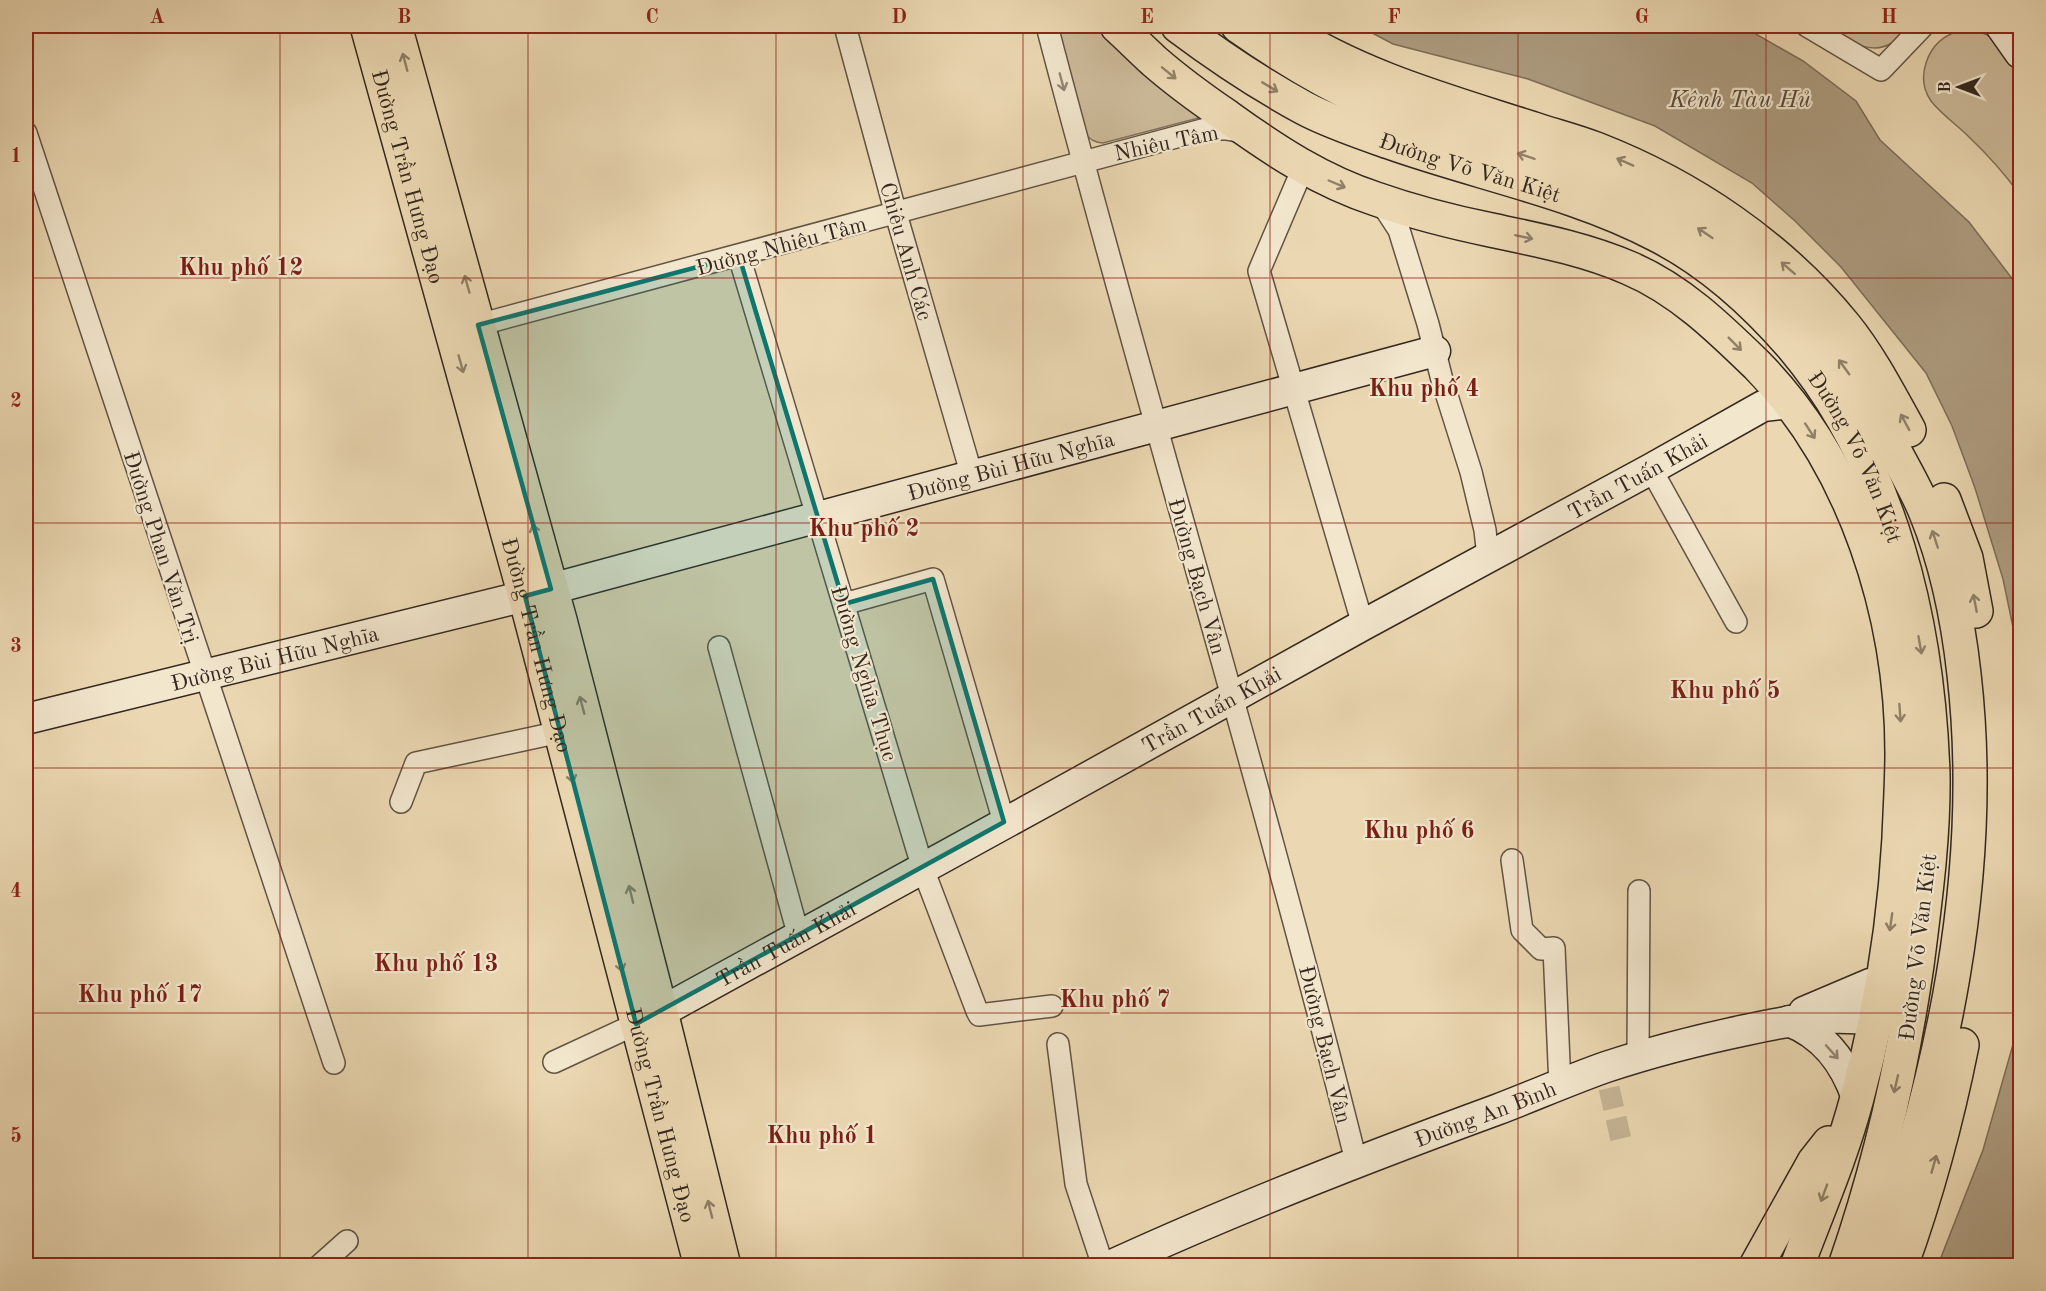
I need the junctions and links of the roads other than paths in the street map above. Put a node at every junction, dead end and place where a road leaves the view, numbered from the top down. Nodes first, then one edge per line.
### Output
1 (368, 26) edge
2 (395, 26) edge
3 (845, 26) edge
4 (1047, 26) edge
5 (1117, 26) edge
6 (1178, 26) edge
7 (1238, 26) edge
8 (1281, 26) edge
9 (1807, 26) edge
10 (1923, 26) edge
11 (2001, 26) edge
12 (2020, 53) edge
13 (403, 102) junction
14 (26, 133) edge
15 (1250, 133) junction
16 (1082, 161) junction
17 (1303, 168) junction
18 (896, 214) junction
19 (1409, 221) junction
20 (739, 256) junction
21 (465, 329) junction
22 (1435, 351) junction
23 (1295, 389) junction
24 (1776, 398) junction
25 (1156, 427) junction
26 (1651, 469) junction
27 (972, 476) junction
28 (818, 517) junction
29 (1488, 557) junction
30 (538, 592) junction
31 (844, 604) junction
32 (1736, 622) dead end
33 (1363, 625) junction
34 (719, 647) dead end
35 (204, 675) junction
36 (1231, 697) junction
37 (26, 719) edge
38 (561, 732) junction
39 (401, 802) dead end
40 (1004, 822) junction
41 (1512, 860) dead end
42 (923, 869) junction
43 (1639, 891) dead end
44 (799, 936) junction
45 (1917, 960) junction
46 (1882, 981) junction
47 (1052, 1006) dead end
48 (649, 1018) junction
49 (1875, 1020) junction
50 (1789, 1021) junction
51 (1908, 1027) junction
52 (1953, 1035) junction
53 (1058, 1044) dead end
54 (1638, 1057) junction
55 (334, 1062) dead end
56 (554, 1062) dead end
57 (1560, 1086) junction
58 (1853, 1112) junction
59 (1356, 1161) junction
60 (347, 1241) dead end
61 (319, 1266) edge
62 (701, 1266) edge
63 (724, 1266) edge
64 (1103, 1266) edge
65 (1110, 1266) edge
66 (1756, 1266) edge
67 (1797, 1266) edge
68 (1845, 1266) edge
69 (1875, 1266) edge
70 (1902, 1266) edge

1 - 13 main road, Đường Trần Hưng Đạo
13 -> 2 main road, Đường Trần Hưng Đạo
3 - 18 street, Chiêu Anh Các
4 -> 16 street, Đường Bạch Vân
5 -> 15 main road, Đường Võ Văn Kiệt
6 -> 45 main road, Đường Võ Văn Kiệt
52 -> 7 main road, Đường Võ Văn Kiệt
52 -> 8 main road, Đường Võ Văn Kiệt
9 - 10 street
11 - 12 street
13 - 21 main road, Đường Trần Hưng Đạo
14 - 35 street, Đường Phan Văn Trị
15 - 16 street, Nhiêu Tâm
15 - 17 main road, Đường Võ Văn Kiệt
16 - 18 street, Đường Nhiêu Tâm
16 - 25 street, Đường Bạch Vân
17 -> 19 main road, Đường Võ Văn Kiệt
17 - 23 street
18 - 20 street, Đường Nhiêu Tâm
18 - 27 street, Chiêu Anh Các
19 - 22 street
19 -> 24 main road, Đường Võ Văn Kiệt
20 - 21 street, Đường Nhiêu Tâm
20 - 28 street, Đường Nghĩa Thục
21 - 30 main road, Đường Trần Hưng Đạo
22 - 23 street, Đường Bùi Hữu Nghĩa
22 - 29 street
23 - 25 street, Đường Bùi Hữu Nghĩa
23 - 33 street
24 - 26 street, Trần Tuấn Khải
24 -> 46 main road, Đường Võ Văn Kiệt
25 - 27 street, Đường Bùi Hữu Nghĩa
25 - 36 street, Đường Bạch Vân
26 - 29 street, Trần Tuấn Khải
26 - 32 street
27 - 28 street, Đường Bùi Hữu Nghĩa
28 - 30 street, Đường Bùi Hữu Nghĩa
28 - 31 street, Đường Nghĩa Thục
29 - 33 street, Trần Tuấn Khải
30 - 35 street, Đường Bùi Hữu Nghĩa
30 - 38 main road, Đường Trần Hưng Đạo
48 -> 30 main road, Đường Trần Hưng Đạo
31 - 40 street
31 - 42 street, Đường Nghĩa Thục
33 - 36 street, Trần Tuấn Khải
34 - 44 street
35 - 37 street, Đường Bùi Hữu Nghĩa
35 - 55 street, Đường Phan Văn Trị
36 - 40 street, Trần Tuấn Khải
36 - 59 street, Đường Bạch Vân
38 - 39 street
38 -> 48 main road, Đường Trần Hưng Đạo
40 - 42 street, Trần Tuấn Khải
41 - 57 street
42 - 44 street, Trần Tuấn Khải
42 - 47 street, Đường Nghĩa Thục
43 - 54 street
44 - 48 street, Trần Tuấn Khải
45 - 46 main road
45 - 51 main road, Đường Võ Văn Kiệt
46 - 49 main road, Đường Võ Văn Kiệt
46 - 50 street
48 - 56 street
48 - 62 main road, Đường Trần Hưng Đạo
63 -> 48 main road, Đường Trần Hưng Đạo
49 - 50 street, Đường An Bình
49 - 51 main road
49 - 58 main road, Đường Võ Văn Kiệt
50 - 54 street, Đường An Bình
50 -> 58 street
51 - 52 main road
51 -> 68 main road, Đường Võ Văn Kiệt
52 - 69 main road, Đường Võ Văn Kiệt
70 -> 52 main road, Đường Võ Văn Kiệt
53 - 64 street
54 - 57 street, Đường An Bình
57 - 59 street, Đường An Bình
58 - 66 main road
58 -> 67 main road, Đường Võ Văn Kiệt
59 - 65 street, Đường An Bình
60 - 61 street

